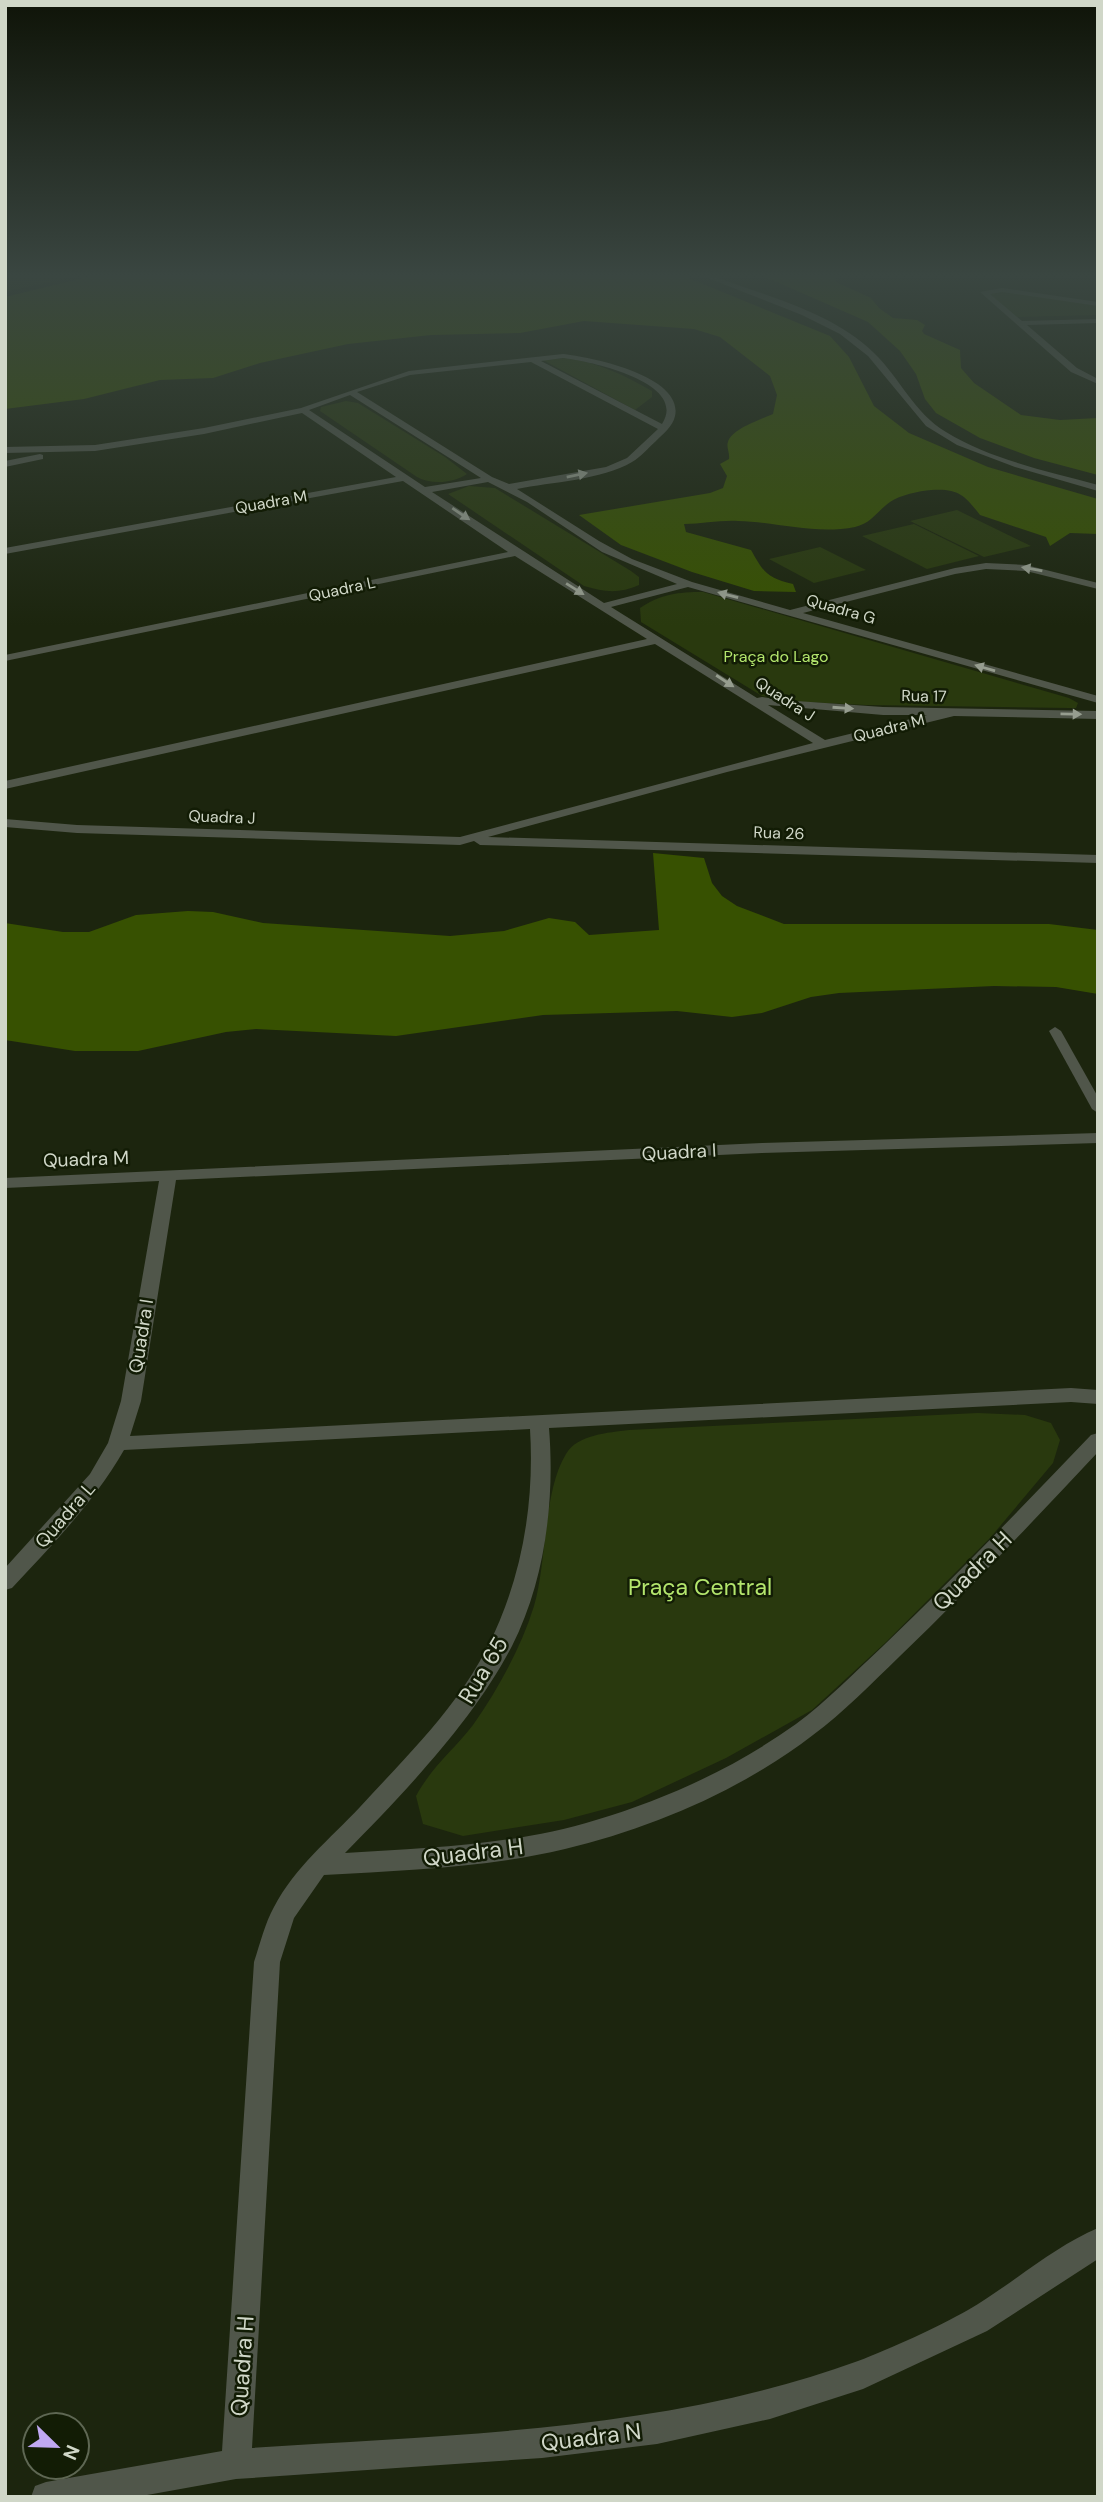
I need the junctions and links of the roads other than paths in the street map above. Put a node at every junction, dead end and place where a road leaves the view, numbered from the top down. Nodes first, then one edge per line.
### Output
1 (351, 392) edge
2 (360, 392) edge
3 (595, 392) edge
4 (663, 392) edge
5 (900, 392) edge
6 (353, 393) junction
7 (326, 400) junction
8 (303, 410) junction
9 (664, 428) junction
10 (95, 448) junction
11 (5, 450) edge
12 (5, 464) edge
13 (404, 478) junction
14 (489, 480) junction
15 (510, 487) junction
16 (1098, 488) edge
17 (425, 490) junction
18 (5, 551) edge
19 (517, 553) junction
20 (688, 584) junction
21 (1098, 586) edge
22 (603, 606) junction
23 (794, 612) junction
24 (657, 640) junction
25 (5, 658) edge
26 (751, 698) junction
27 (1098, 700) edge
28 (955, 712) junction
29 (1098, 715) edge
30 (824, 745) junction
31 (5, 785) edge
32 (6, 822) edge
33 (460, 841) junction
34 (1095, 860) edge
35 (1055, 1031) dead end
36 (1098, 1109) edge
37 (1098, 1138) edge
38 (168, 1178) junction
39 (5, 1183) edge
40 (1098, 1397) edge
41 (539, 1424) junction
42 (1098, 1440) edge
43 (118, 1443) junction
44 (5, 1582) edge
45 (317, 1865) junction
46 (1098, 2242) edge
47 (236, 2464) junction
48 (46, 2497) edge

1 - 7 street
2 - 6 street
3 - 9 street
4 - 9 street
5 - 16 street
6 - 7 street
6 - 14 street
7 - 8 street
8 - 10 street
8 - 13 street
15 -> 9 street
10 - 11 street
10 - 12 street
13 - 17 street
13 - 18 street, Quadra M
14 - 15 street
14 - 17 street
15 - 20 street
17 -> 19 street
19 -> 22 street
19 - 25 street, Quadra L
20 - 22 street
23 -> 20 street
21 -> 23 street, Quadra G
22 - 24 street
27 -> 23 street, Quadra G
24 -> 26 street, Quadra J
24 - 31 street
26 -> 28 street, Rua 17
26 - 30 street, Quadra J
28 -> 29 street, Rua 17
28 - 30 street, Quadra M
30 - 33 street, Quadra J
32 - 33 street, Quadra J
33 - 34 street, Rua 26
35 - 36 lane
37 - 38 street, Quadra I
38 - 39 street, Quadra M
38 - 43 street, Quadra I
40 - 41 street
41 - 43 street
41 - 45 street, Rua 65
42 - 45 street, Quadra H
43 - 44 street, Quadra L
45 - 47 street, Quadra H
46 - 47 street, Quadra N
47 - 48 street, Quadra N

